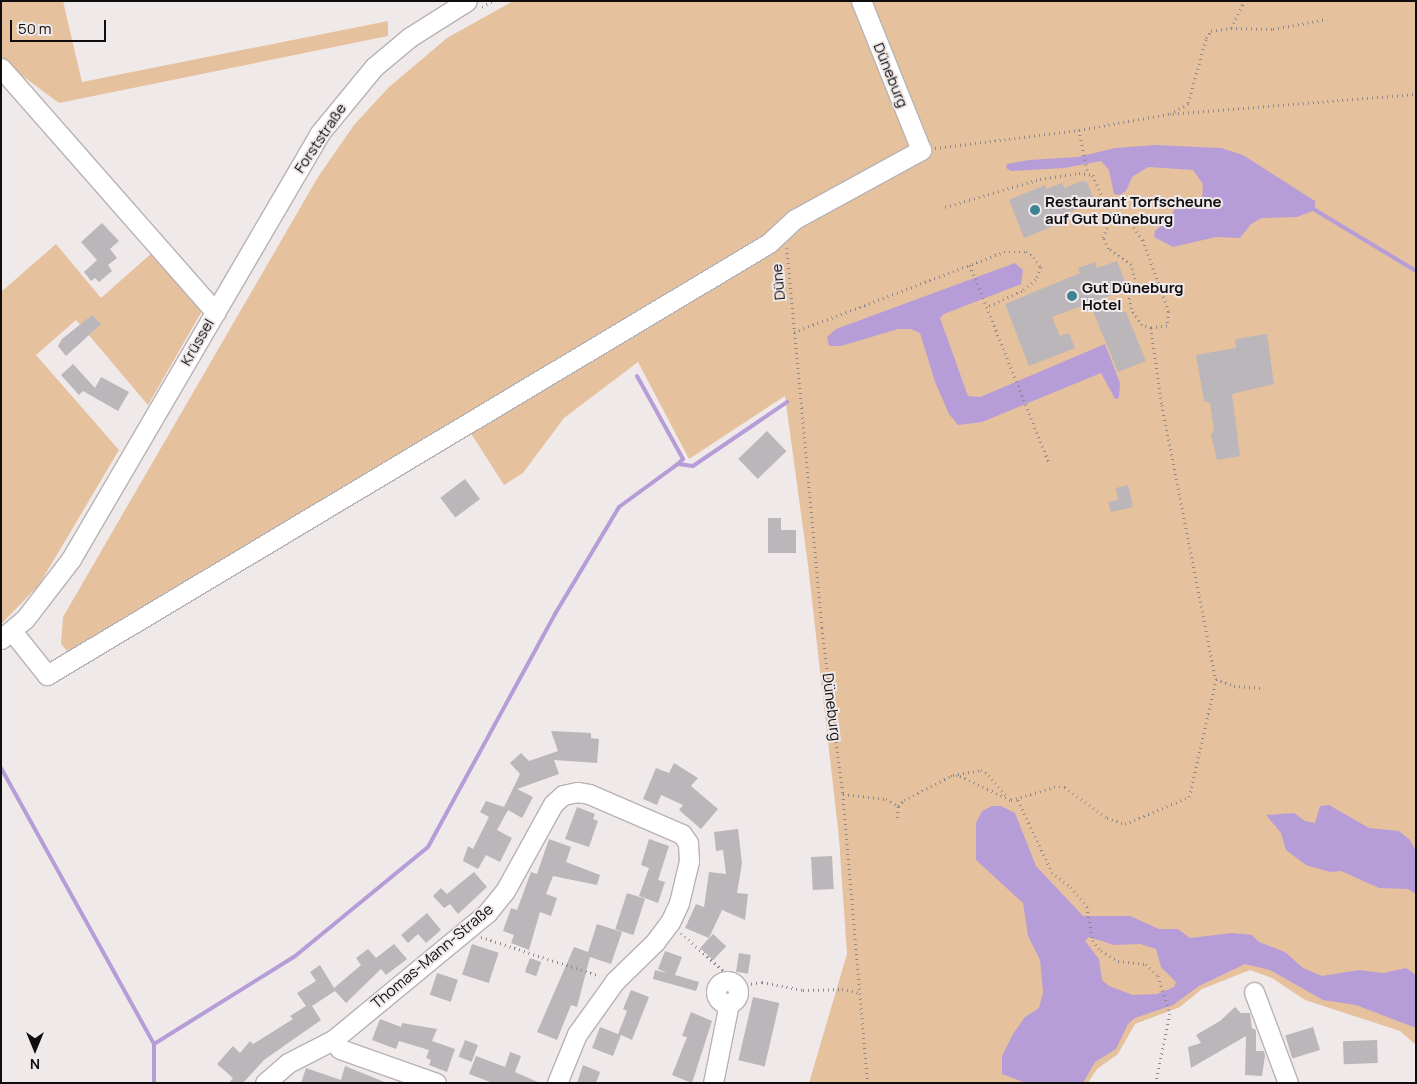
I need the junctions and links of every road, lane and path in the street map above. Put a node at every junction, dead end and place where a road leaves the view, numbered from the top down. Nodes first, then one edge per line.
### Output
1 (467, 1) edge
2 (861, 1) edge
3 (1244, 1) edge
4 (1327, 19) dead end
5 (1231, 28) junction
6 (1, 68) edge
7 (1416, 94) edge
8 (1168, 114) junction
9 (1080, 130) junction
10 (921, 150) junction
11 (1088, 173) junction
12 (945, 207) dead end
13 (1112, 214) junction
14 (782, 230) junction
15 (970, 265) junction
16 (987, 307) junction
17 (215, 312) junction
18 (1151, 328) junction
19 (794, 332) junction
20 (1049, 463) dead end
21 (7, 635) edge
22 (1216, 679) junction
23 (1263, 688) dead end
24 (951, 776) junction
25 (843, 794) junction
26 (1006, 796) junction
27 (1018, 800) junction
28 (898, 806) junction
29 (897, 818) dead end
30 (670, 922) junction
31 (464, 932) junction
32 (615, 981) junction
33 (731, 990) junction
34 (1254, 992) dead end
35 (859, 993) junction
36 (333, 1040) junction
37 (265, 1083) edge
38 (436, 1083) edge
39 (557, 1083) edge
40 (714, 1083) edge
41 (868, 1083) edge
42 (1156, 1083) edge
43 (1288, 1083) edge

1 - 17 street, Forststraße
2 - 10 street, Düneburg
3 - 5 path
4 - 5 path
5 - 8 path
6 - 17 street, Krüssel
7 - 8 path
8 - 9 path
9 - 10 path
9 - 11 path
10 - 14 street
11 - 12 path
11 - 13 path
13 - 18 path
13 - 18 path
14 - 19 path, Düne
14 - 21 street
15 - 16 path
15 - 16 path
15 - 19 path
16 - 20 path
17 - 21 street, Krüssel
18 - 22 path
19 - 25 path, Düneburg
22 - 23 path
22 - 27 path
24 - 26 path
24 - 26 path
24 - 28 path
25 - 28 path
25 - 35 path, Düneburg
26 - 27 path
27 - 42 path
28 - 29 path
30 - 31 street, Thomas-Mann-Straße
30 - 32 street, Thomas-Mann-Straße
30 - 33 path
31 - 32 path
31 - 36 street, Thomas-Mann-Straße
32 - 39 street, Thomas-Mann-Straße
33 - 35 path
33 - 40 street
34 - 43 street
35 - 41 path, Düneburg
36 - 37 street, Thomas-Mann-Straße
36 - 38 street

